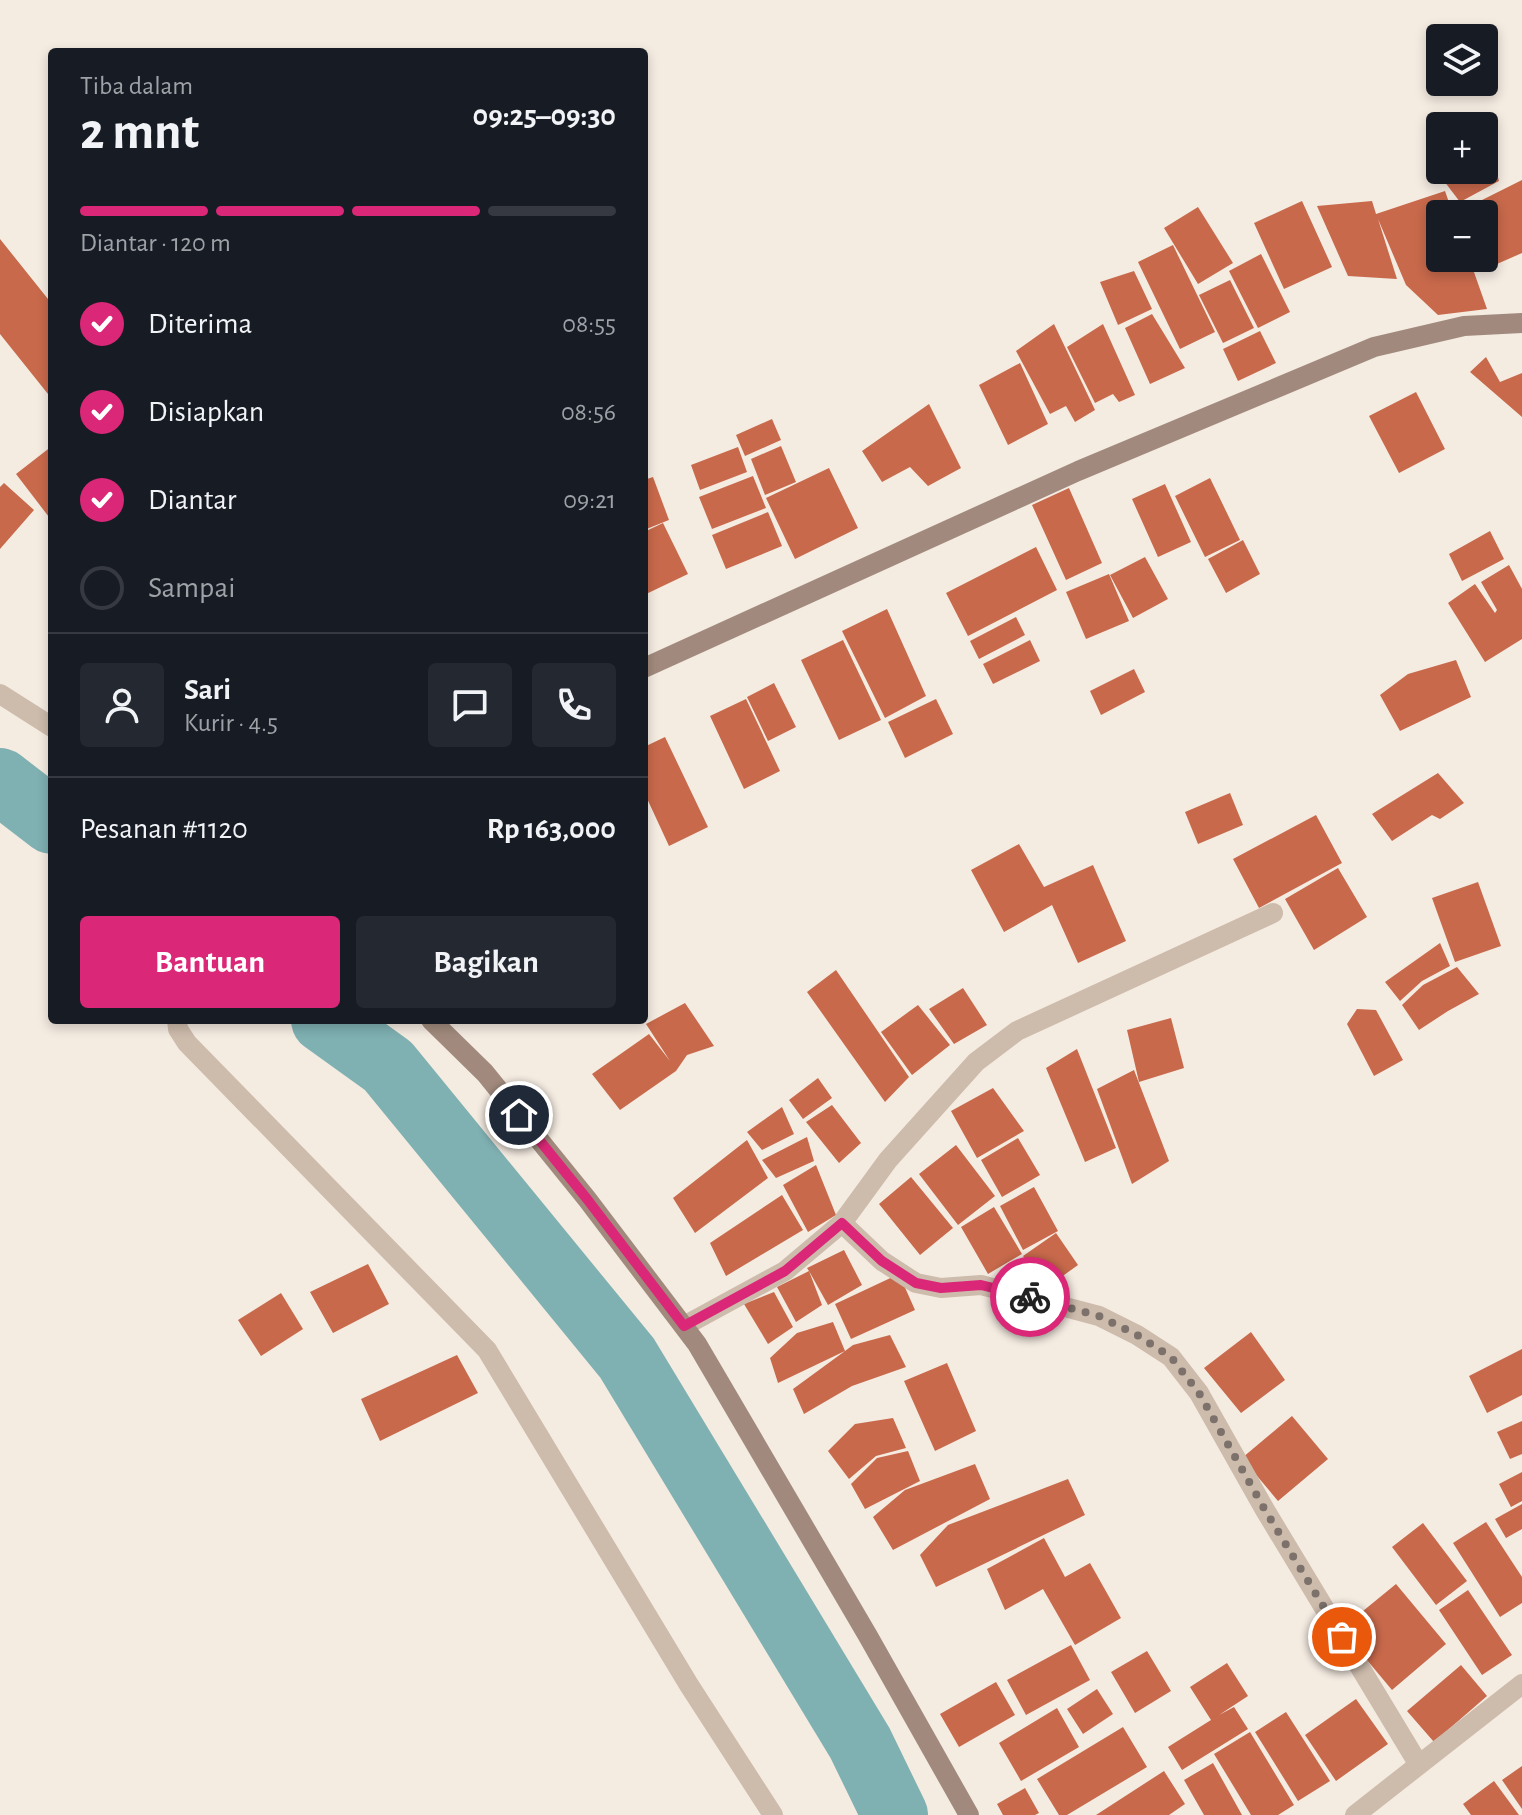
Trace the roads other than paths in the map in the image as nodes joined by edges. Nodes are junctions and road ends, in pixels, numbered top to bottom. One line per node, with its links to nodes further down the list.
1 (1522, 323): 2 (street)
2 (648, 666)
3 (0, 694): 4 (street)
4 (48, 724)
5 (1273, 913): 8 (street)
6 (177, 1024): 12 (street)
7 (435, 1024): 9 (street)
8 (842, 1223): 9 (street); 11 (street)
9 (684, 1326): 13 (street)
10 (1522, 1684): 11 (street)
11 (1419, 1765): 14 (street)
12 (773, 1815)
13 (969, 1815)
14 (1355, 1815)

